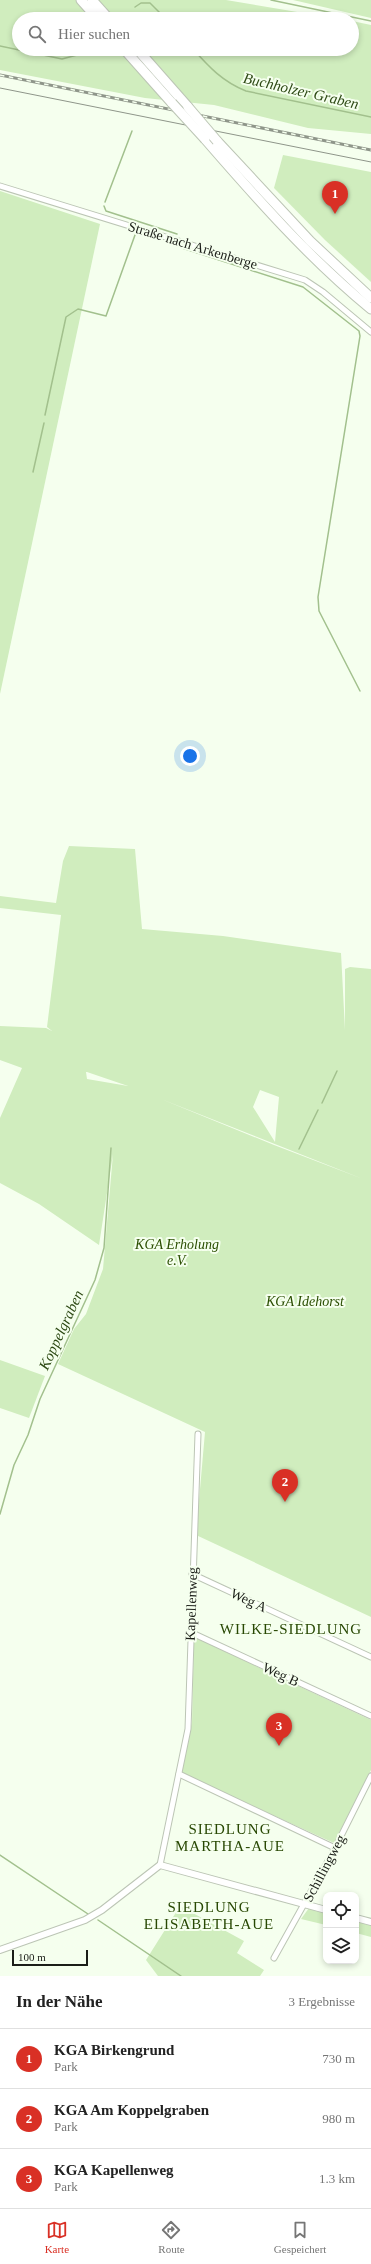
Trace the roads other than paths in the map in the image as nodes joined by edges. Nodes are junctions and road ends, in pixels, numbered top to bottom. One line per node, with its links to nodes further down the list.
1 (81, 0): 3 (highway)
2 (92, 0): 4 (highway)
3 (92, 12)
4 (103, 12)
5 (130, 56): 9 (highway, bridge)
6 (142, 56): 8 (highway, bridge)
7 (0, 186): 10 (street, Straße nach Arkenberge)
8 (371, 298)
9 (371, 310)
10 (371, 332)
11 (198, 1434): 12 (street, Kapellenweg)
12 (192, 1574): 13 (street, Kapellenweg); 14 (street, Weg A)
13 (190, 1632): 15 (street, Weg B); 16 (street, Kapellenweg)
14 (371, 1657)
15 (371, 1716)
16 (179, 1774): 18 (street); 19 (street, Kapellenweg)
17 (371, 1776): 18 (street, Schillingweg)
18 (335, 1848): 20 (street, Schillingweg)
19 (160, 1865): 20 (street); 24 (street)
20 (304, 1904): 21 (street); 25 (street, Schillingweg)
21 (323, 1909)
22 (359, 1919): 23 (street)
23 (371, 1922)
24 (0, 1950)
25 (274, 1958)

